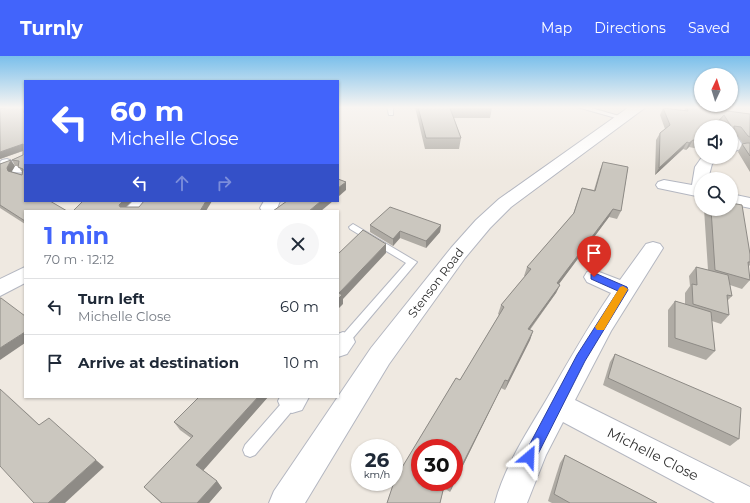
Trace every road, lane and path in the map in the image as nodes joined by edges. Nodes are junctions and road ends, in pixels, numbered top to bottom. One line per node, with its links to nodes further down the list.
1 (609, 128): 18 (street, Stenson Road)
2 (664, 185): 3 (street)
3 (694, 190)
4 (738, 200): 6 (street)
5 (142, 202): 7 (street)
6 (750, 203)
7 (133, 210)
8 (353, 227): 14 (lane)
9 (653, 248): 13 (street)
10 (24, 275): 12 (street)
11 (594, 277): 13 (street)
12 (0, 288)
13 (624, 290): 16 (street)
14 (340, 345)
15 (293, 399): 17 (lane)
16 (558, 405): 19 (street); 20 (street, Michelle Close)
17 (250, 450)
18 (286, 503)
19 (511, 503)
20 (748, 503)

